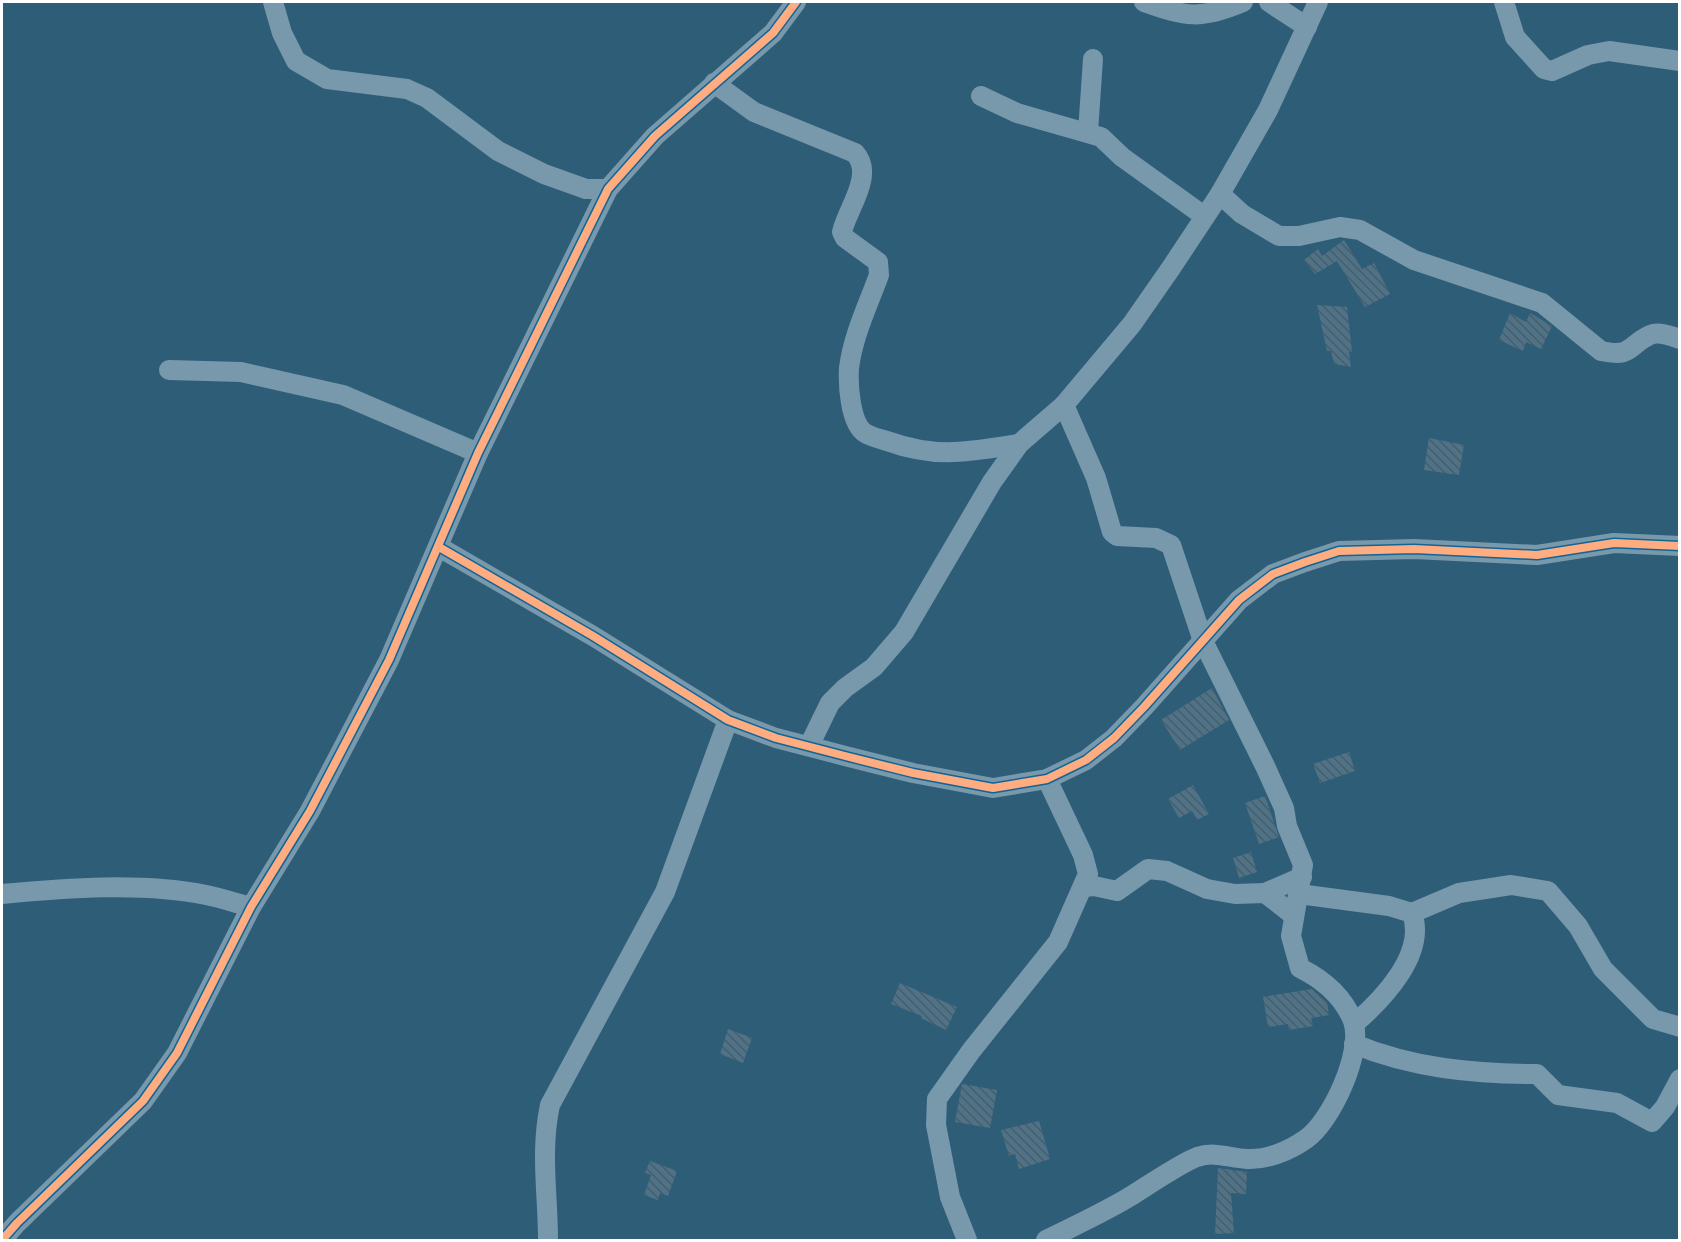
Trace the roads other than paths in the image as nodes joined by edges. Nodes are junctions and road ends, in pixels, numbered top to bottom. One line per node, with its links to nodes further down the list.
1 (273, 2): 14 (street)
2 (796, 2): 11 (street)
3 (1144, 2): 4 (street)
4 (1243, 2)
5 (1269, 2): 8 (street)
6 (1318, 2): 8 (street)
7 (1504, 2): 10 (street)
8 (1307, 27): 15 (street)
9 (1093, 59): 13 (street)
10 (1680, 61)
11 (714, 83): 14 (street); 20 (street)
12 (981, 96): 13 (street)
13 (1088, 132): 16 (street)
14 (608, 189): 21 (street)
15 (1220, 194): 16 (street); 17 (street)
16 (1204, 216): 19 (street)
17 (1680, 339)
18 (169, 370): 21 (street)
19 (1064, 405): 20 (street); 24 (street)
20 (1019, 444): 26 (street)
21 (478, 453): 23 (street)
22 (1680, 546): 24 (street)
23 (439, 547): 25 (street); 32 (street)
24 (1203, 641): 27 (street); 28 (street)
25 (728, 720): 26 (street); 40 (street)
26 (809, 746): 27 (street)
27 (1047, 779): 29 (street)
28 (1300, 886): 30 (street); 33 (street); 34 (street)
29 (1084, 887): 30 (street); 41 (street)
30 (1265, 893): 34 (street)
31 (2, 894): 32 (street)
32 (250, 907): 39 (street)
33 (1412, 913): 35 (street); 36 (street)
34 (1292, 914): 35 (street)
35 (1354, 1024): 37 (street)
36 (1680, 1026)
37 (1354, 1044): 38 (street); 42 (street)
38 (1680, 1079)
39 (2, 1240)
40 (548, 1240)
41 (967, 1240)
42 (1046, 1240)

